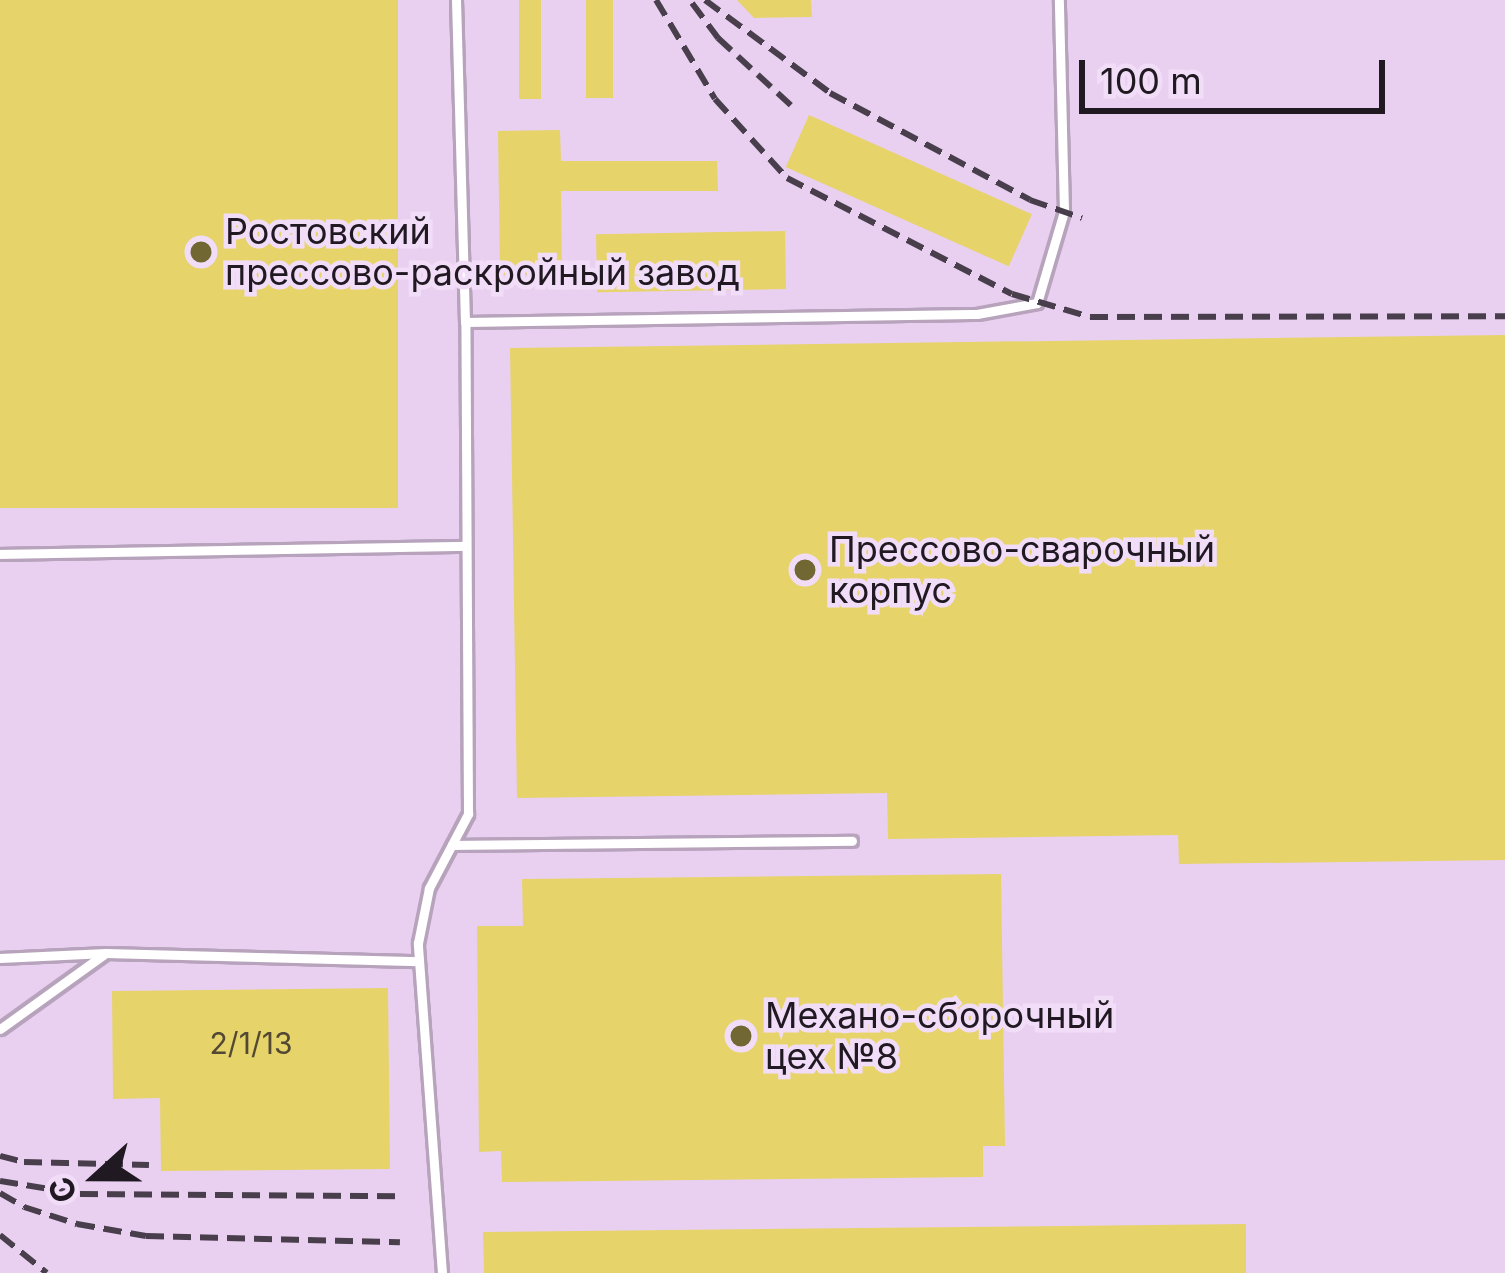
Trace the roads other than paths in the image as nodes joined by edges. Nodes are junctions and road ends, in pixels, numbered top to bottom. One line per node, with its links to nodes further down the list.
1 (456, 0): 3 (lane)
2 (1059, 0): 3 (lane)
3 (465, 322): 4 (lane)
4 (466, 546): 5 (lane); 7 (lane)
5 (0, 554)
6 (852, 841): 7 (lane)
7 (452, 844): 10 (lane)
8 (106, 953): 9 (lane); 10 (lane); 11 (lane)
9 (0, 958)
10 (419, 961): 12 (lane)
11 (0, 1029)
12 (442, 1273)

